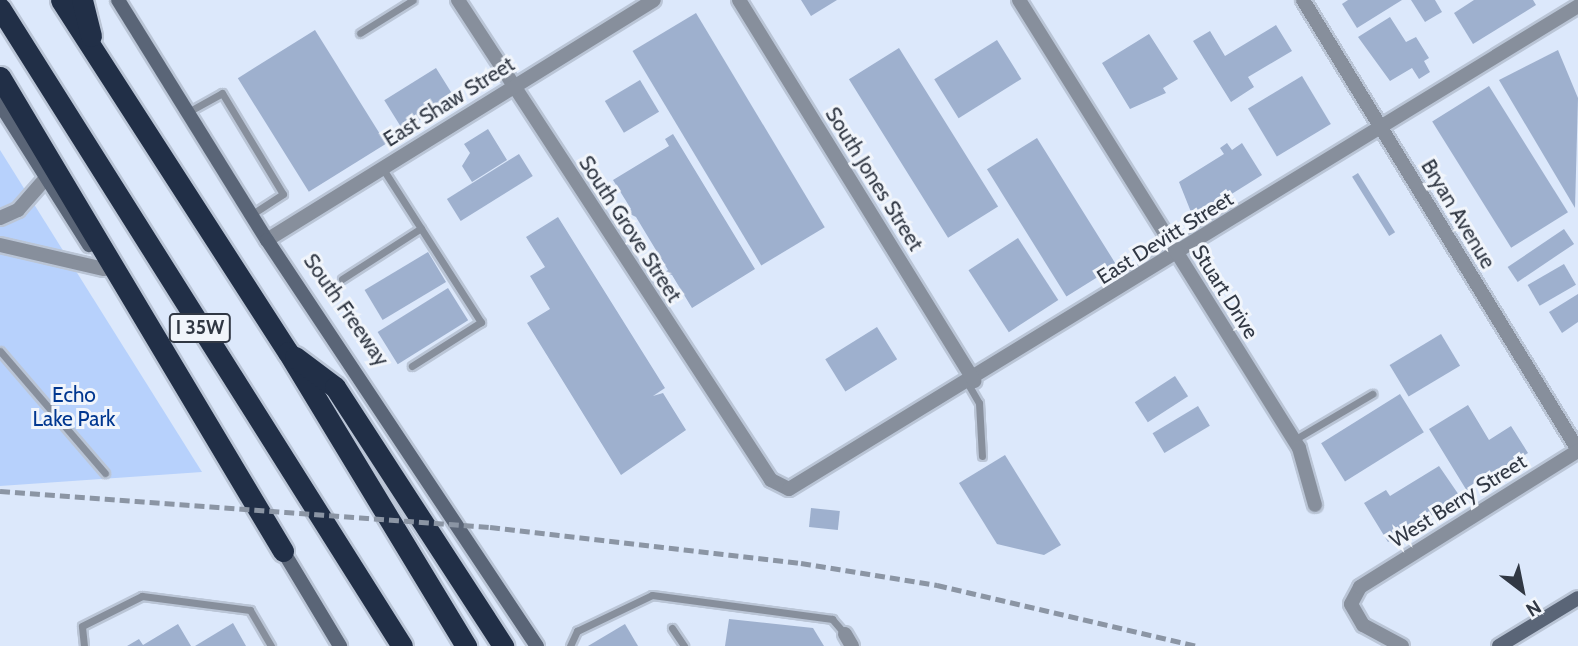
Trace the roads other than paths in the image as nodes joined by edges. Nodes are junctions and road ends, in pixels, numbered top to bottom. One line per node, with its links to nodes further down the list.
1 (61, 0): 13 (highway, I 35W)
2 (82, 0): 13 (highway)
3 (118, 0): 17 (main road, South Freeway)
4 (413, 0): 12 (lane)
5 (458, 0): 15 (street, South Grove Street)
6 (654, 0): 15 (street, East Shaw Street)
7 (739, 0): 32 (street, South Jones Street)
8 (1019, 0): 26 (street, Stuart Drive)
9 (1303, 0): 18 (street, Bryan Avenue)
10 (1578, 6): 18 (street, East Devitt Street)
11 (0, 8): 47 (highway, I 35W)
12 (360, 33)
13 (95, 55): 30 (highway, I 35W)
14 (0, 77): 40 (highway)
15 (512, 88): 19 (street, East Shaw Street); 38 (street, South Grove Street)
16 (0, 104): 20 (main road)
17 (187, 112): 21 (main road, South Freeway); 21 (lane)
18 (1381, 128): 26 (street, East Devitt Street); 35 (street, Bryan Avenue)
19 (382, 168): 23 (lane); 24 (street, East Shaw Street)
20 (47, 178): 22 (street); 27 (main road)
21 (251, 215): 24 (main road, South Freeway)
22 (0, 218)
23 (421, 228): 28 (lane); 31 (lane)
24 (267, 240): 50 (main road, South Freeway)
25 (0, 245): 27 (street)
26 (1177, 256): 32 (street, East Devitt Street); 34 (street, Stuart Drive)
27 (104, 269): 40 (main road)
28 (342, 279)
29 (0, 351): 37 (lane)
30 (288, 352): 48 (highway, I 35W); 49 (highway)
31 (412, 366)
32 (971, 382): 36 (lane); 38 (street, East Devitt Street)
33 (1372, 394): 34 (lane)
34 (1294, 440): 39 (street, Stuart Drive)
35 (1578, 450): 53 (street, West Berry Street)
36 (982, 456)
37 (105, 472)
38 (771, 481)
39 (1315, 505)
40 (283, 551): 46 (main road)
41 (1578, 598): 54 (main road)
42 (673, 628): 52 (lane)
43 (849, 640): 51 (lane)
44 (84, 646): 45 (lane)
45 (271, 646)
46 (340, 646)
47 (402, 646)
48 (466, 646)
49 (503, 646)
50 (537, 646)
51 (569, 646)
52 (684, 646)
53 (1402, 646)
54 (1499, 646)

